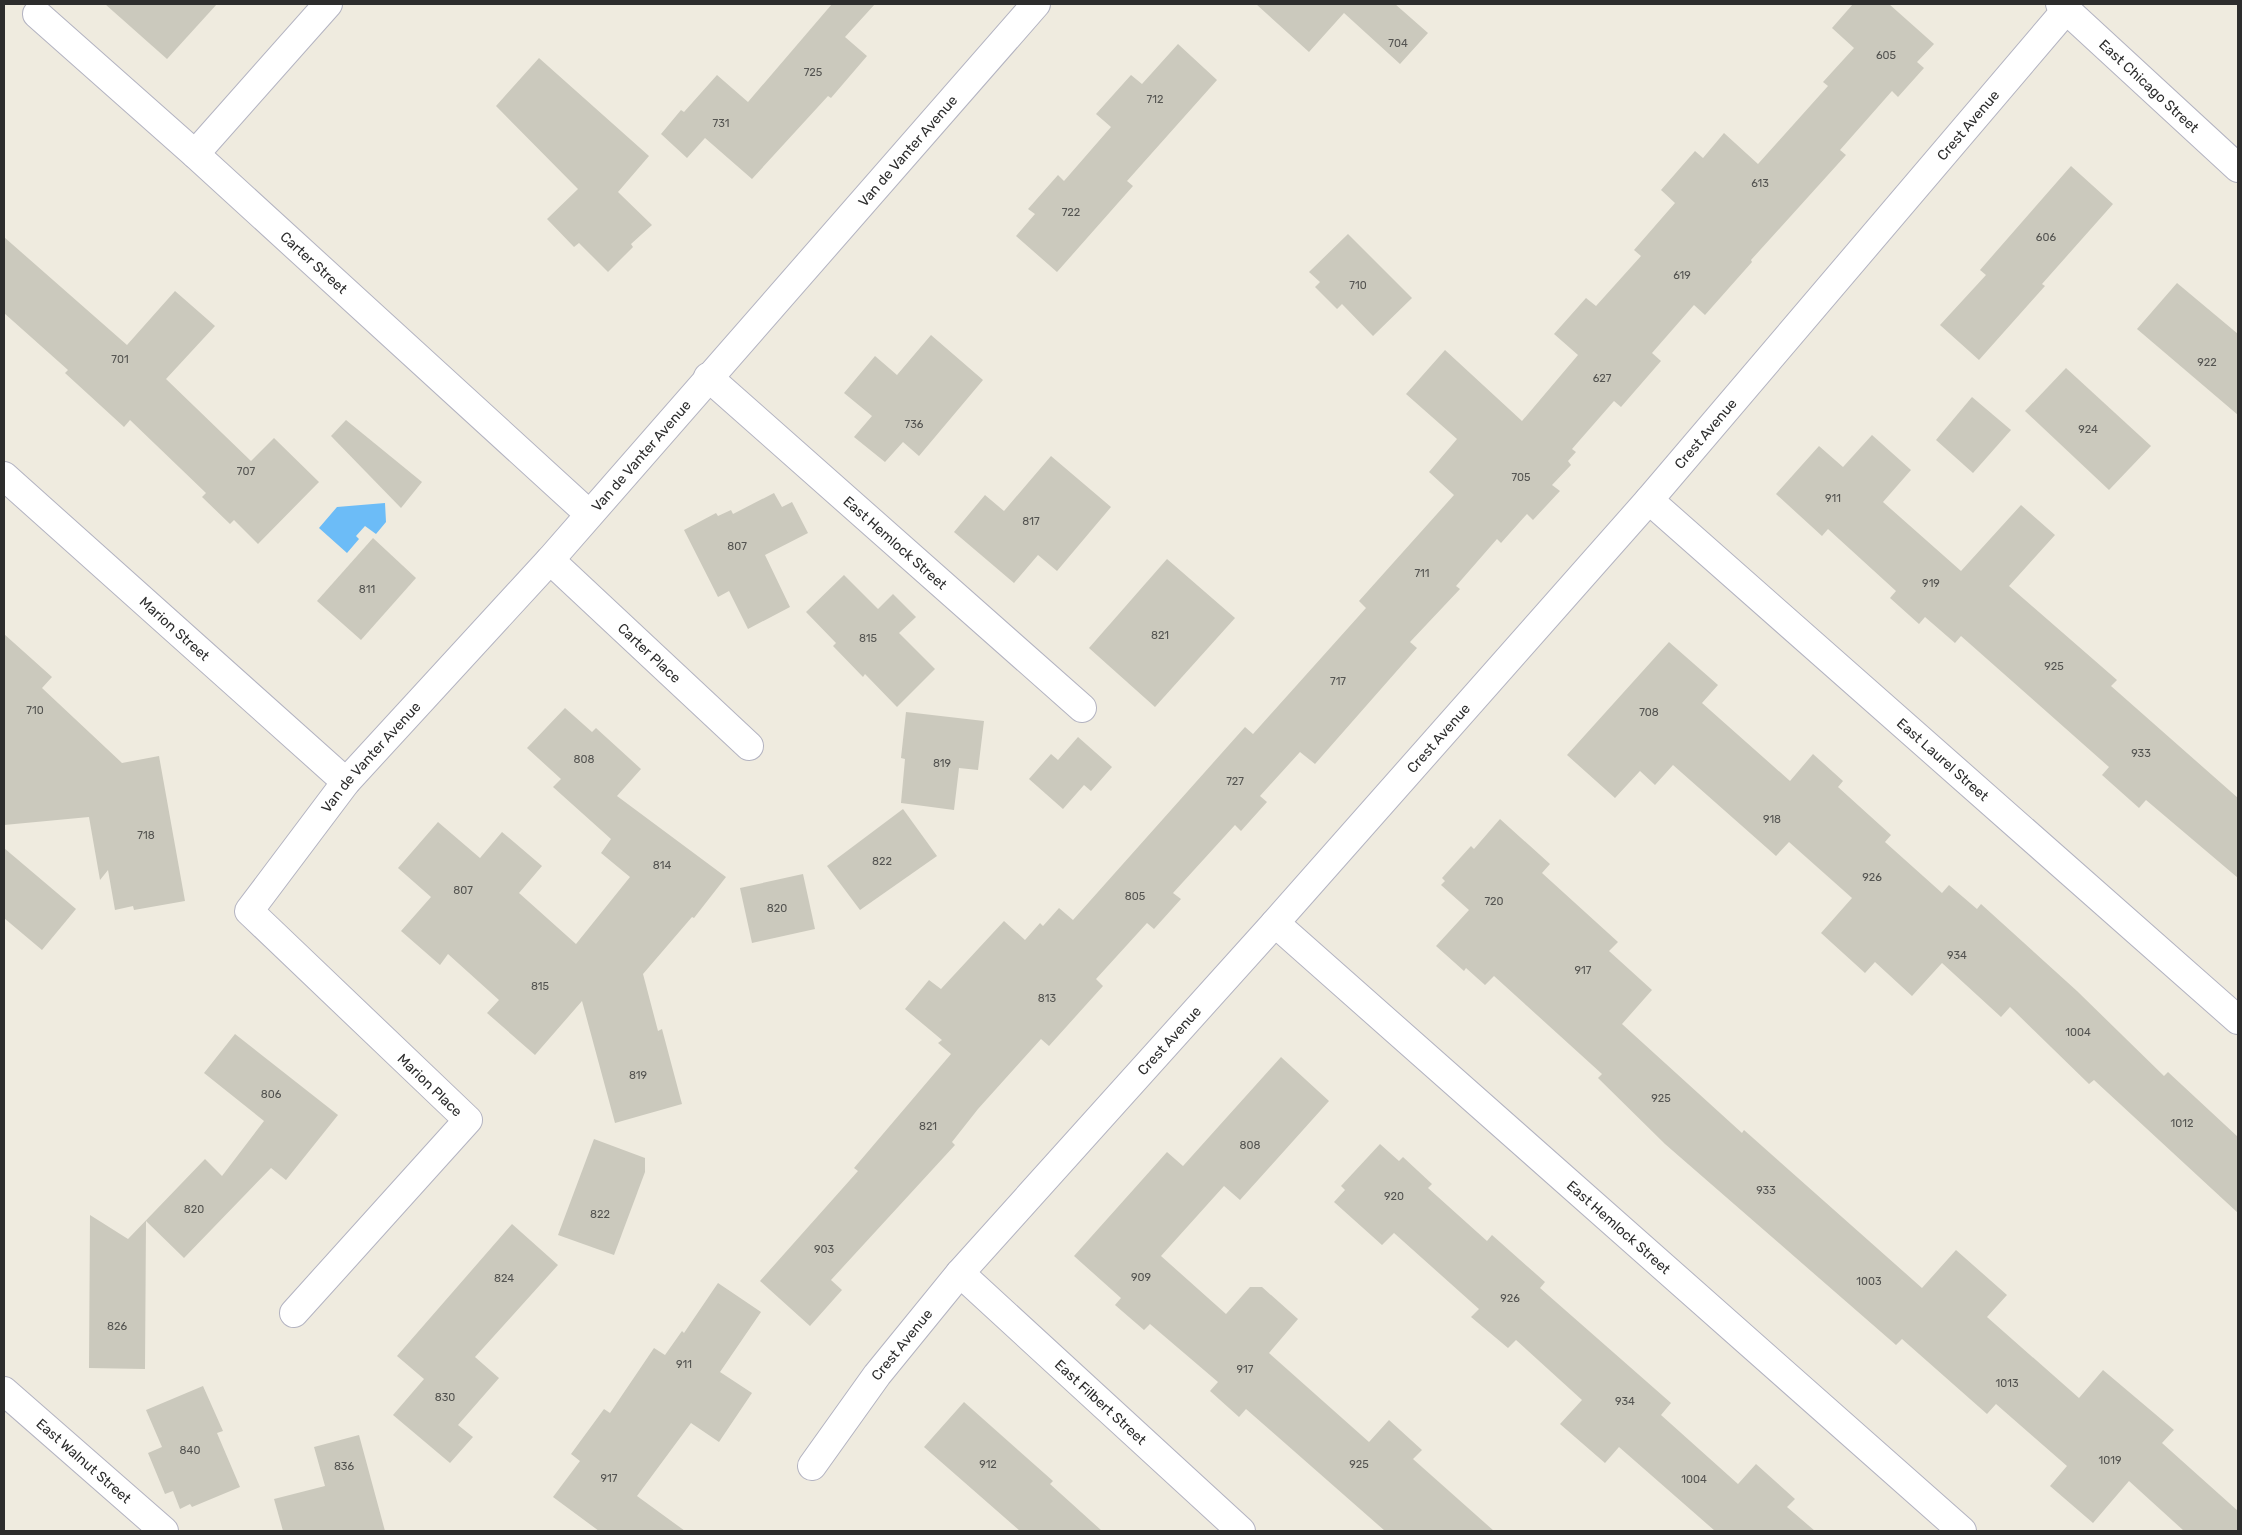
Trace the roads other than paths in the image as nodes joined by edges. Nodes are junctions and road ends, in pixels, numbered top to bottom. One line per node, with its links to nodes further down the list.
1 (328, 4): 5 (street)
2 (1036, 4): 7 (street, Van de Vanter Avenue)
3 (2064, 7): 6 (street, East Chicago Street); 9 (street, Crest Avenue)
4 (37, 14): 5 (street, Carter Street)
5 (195, 154): 10 (street, Carter Street)
6 (2238, 168)
7 (708, 377): 10 (street, Van de Vanter Avenue); 12 (street, East Hemlock Street)
8 (4, 476): 14 (street, Marion Street)
9 (1649, 500): 16 (street, Crest Avenue); 17 (street, East Laurel Street)
10 (589, 514): 11 (street, Van de Vanter Avenue)
11 (550, 560): 13 (street, Carter Place); 14 (street, Van de Vanter Avenue)
12 (1082, 708)
13 (749, 746)
14 (346, 782): 15 (street, Van de Vanter Avenue)
15 (249, 911): 19 (street, Marion Place)
16 (1275, 923): 18 (street, Crest Avenue); 24 (street, East Hemlock Street)
17 (2238, 1020)
18 (960, 1273): 21 (street, Crest Avenue); 23 (street, East Filbert Street)
19 (294, 1314)
20 (4, 1391): 22 (street, East Walnut Street)
21 (812, 1466)
22 (164, 1531)
23 (1241, 1531)
24 (1962, 1531)

